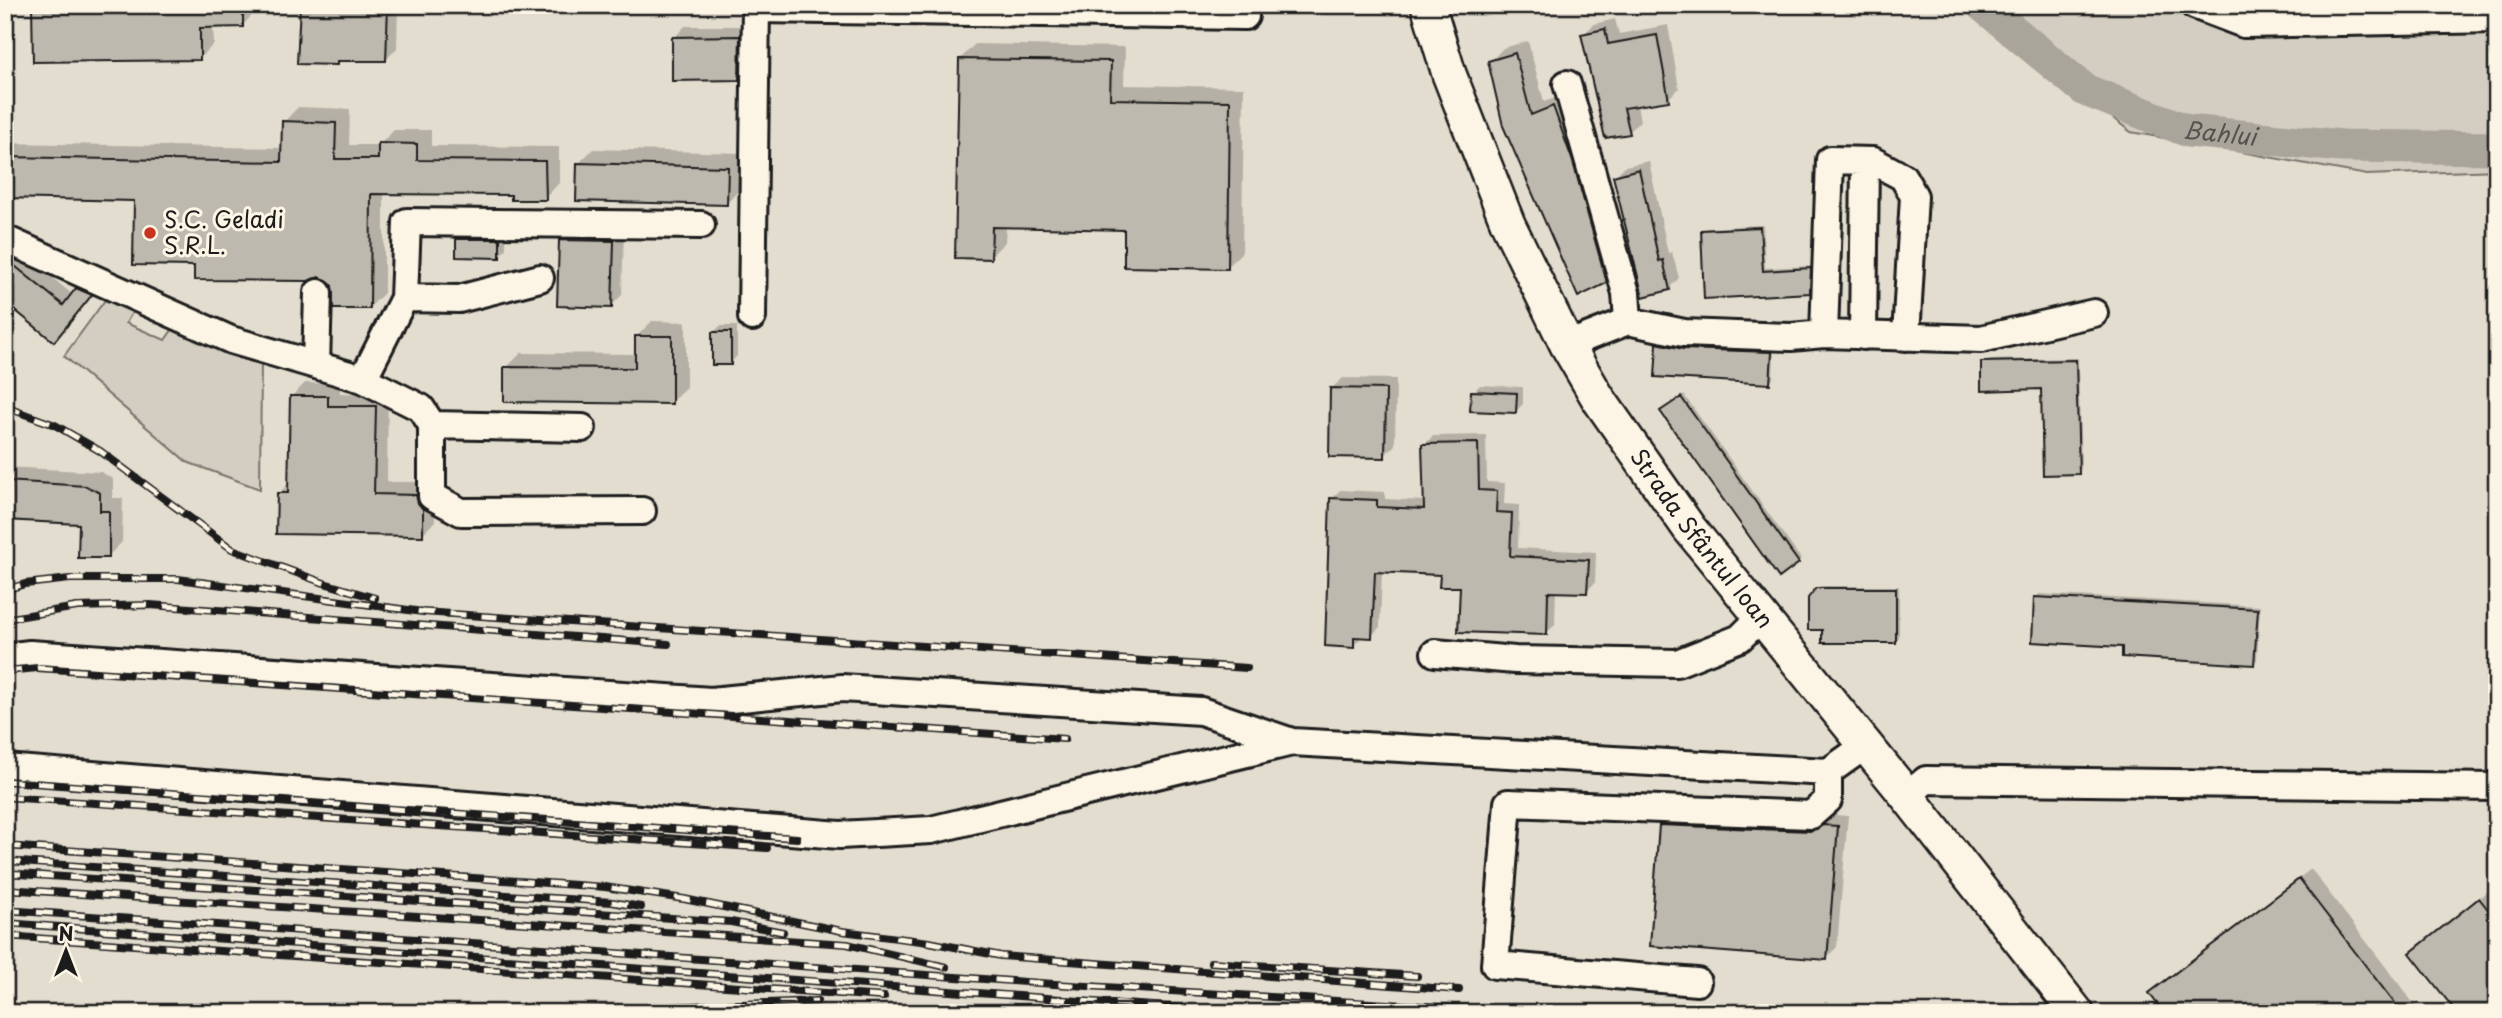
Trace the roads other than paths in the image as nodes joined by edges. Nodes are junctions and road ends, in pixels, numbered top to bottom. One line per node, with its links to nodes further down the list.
1 (1428, 5): 19 (main road, Strada Sfântul Ioan)
2 (2194, 5): 5 (lane)
3 (756, 7): 4 (lane); 14 (lane)
4 (1245, 16)
5 (2497, 19)
6 (1567, 84): 15 (lane)
7 (1864, 161): 16 (lane); 17 (lane); 18 (lane)
8 (701, 225): 12 (lane)
9 (5, 239): 20 (lane)
10 (540, 278): 12 (lane)
11 (318, 293): 20 (lane)
12 (404, 298): 21 (lane)
13 (2094, 313): 18 (lane)
14 (752, 317)
15 (1628, 321): 16 (lane); 19 (lane)
16 (1824, 334): 17 (lane)
17 (1863, 336): 18 (lane)
18 (1906, 337)
19 (1567, 345): 25 (main road, Strada Sfântul Ioan)
20 (316, 365): 21 (lane)
21 (363, 379): 22 (lane)
22 (432, 425): 23 (lane); 24 (lane)
23 (582, 428)
24 (642, 511)
25 (1761, 617): 26 (lane); 29 (main road, Strada Sfântul Ioan)
26 (1435, 653)
27 (5, 657): 28 (lane)
28 (1292, 742): 30 (lane); 31 (lane)
29 (1866, 745): 31 (lane); 33 (main road, Strada Sfântul Ioan)
30 (5, 768)
31 (1828, 772): 34 (lane)
32 (2497, 788): 33 (lane)
33 (1907, 796): 35 (main road, Strada Sfântul Ioan)
34 (1697, 982)
35 (2077, 1013)

